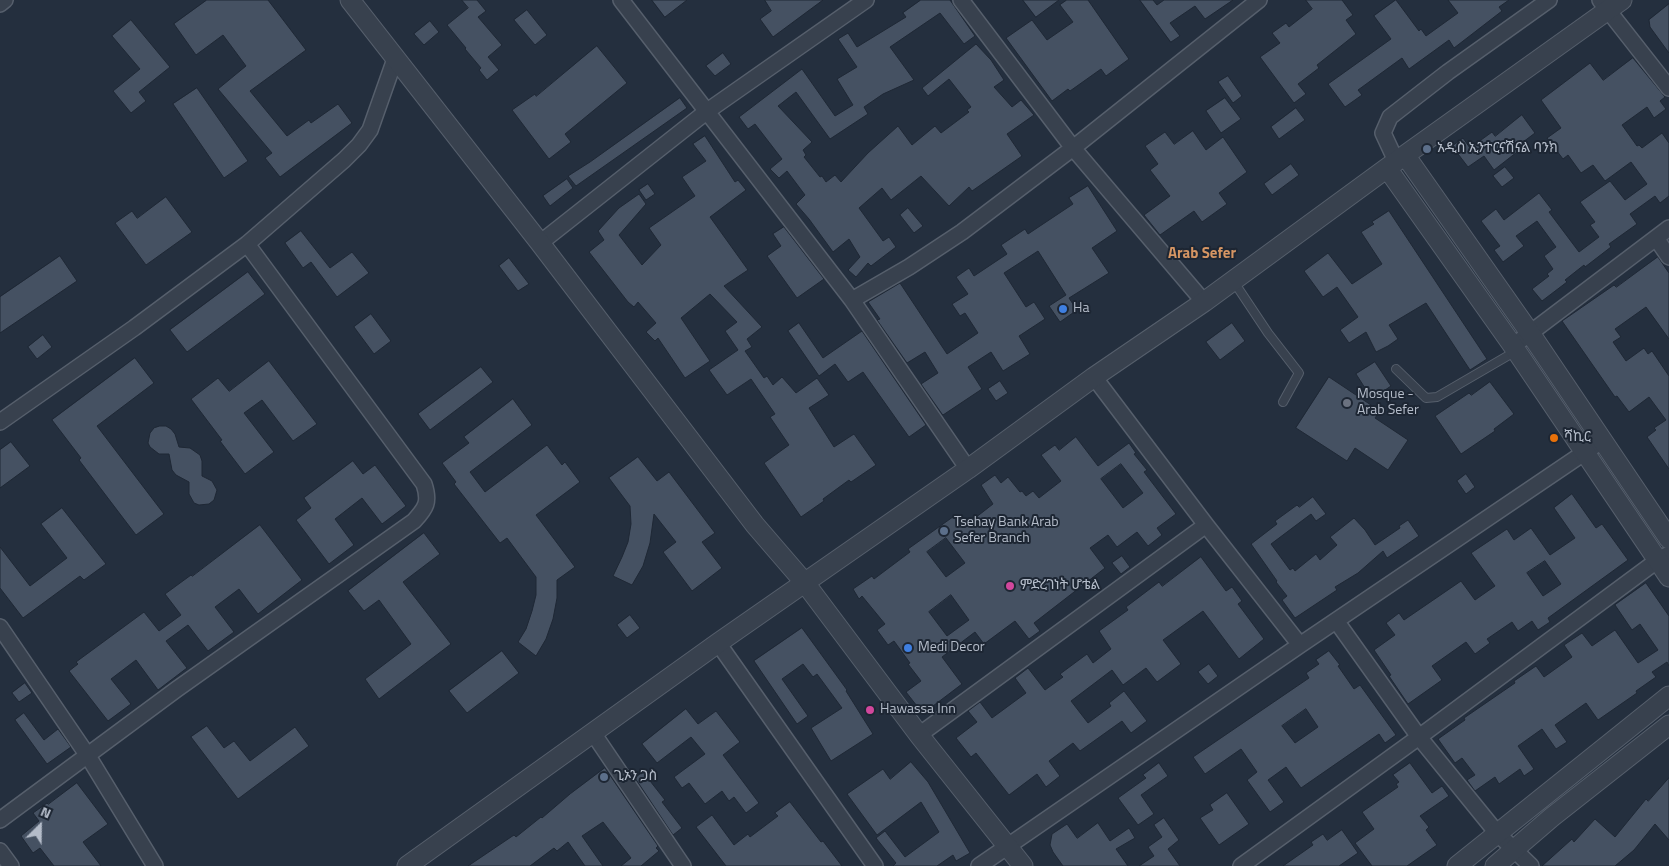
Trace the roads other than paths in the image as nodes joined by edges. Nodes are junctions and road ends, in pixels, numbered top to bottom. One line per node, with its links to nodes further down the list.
1 (5, 0): 8 (street)
2 (350, 0): 10 (street)
3 (621, 0): 12 (street)
4 (866, 0): 12 (street)
5 (961, 0): 13 (street)
6 (1259, 0): 13 (street)
7 (1549, 0): 14 (street)
8 (0, 4)
9 (1610, 4): 11 (street); 14 (street)
10 (395, 59): 17 (street); 18 (street)
11 (1669, 88)
12 (706, 112): 18 (street); 21 (street)
13 (1073, 148): 21 (street); 22 (street)
14 (1396, 162): 20 (street); 23 (street); 24 (street)
15 (1669, 228): 16 (street)
16 (1656, 238): 19 (street); 23 (street)
17 (246, 244): 28 (street); 46 (street)
18 (540, 244): 36 (street)
19 (1669, 257)
20 (1232, 280): 22 (street); 27 (lane)
21 (852, 300): 31 (street)
22 (1204, 302): 26 (street)
23 (1530, 333): 24 (street); 29 (street)
24 (1514, 349): 25 (lane); 30 (street)
25 (1396, 369)
26 (1094, 377): 31 (street); 32 (street)
27 (1282, 402)
28 (1, 420)
29 (1603, 440): 30 (street); 33 (street)
30 (1584, 452): 34 (street); 37 (street)
31 (968, 470): 36 (street)
32 (1206, 525): 40 (street); 44 (street)
33 (1669, 538)
34 (1664, 557): 35 (street); 45 (street)
35 (1669, 577)
36 (804, 583): 39 (street); 44 (street)
37 (1337, 622): 40 (street); 45 (street)
38 (0, 627): 46 (street)
39 (718, 643): 43 (street); 56 (street)
40 (1300, 645): 49 (street)
41 (1669, 696): 48 (street)
42 (1669, 725): 50 (street)
43 (593, 733): 54 (street); 55 (street)
44 (919, 735): 49 (street)
45 (1419, 737): 48 (street); 59 (street)
46 (88, 756): 47 (street); 53 (street)
47 (0, 820)
48 (1497, 833): 50 (street); 60 (street)
49 (1008, 847): 57 (street); 58 (street)
50 (1515, 850): 61 (street); 62 (street)
51 (0, 851): 52 (street)
52 (11, 866)
53 (154, 866)
54 (406, 866)
55 (683, 866)
56 (875, 866)
57 (979, 866)
58 (1023, 866)
59 (1241, 866)
60 (1457, 866)
61 (1495, 866)
62 (1531, 866)

